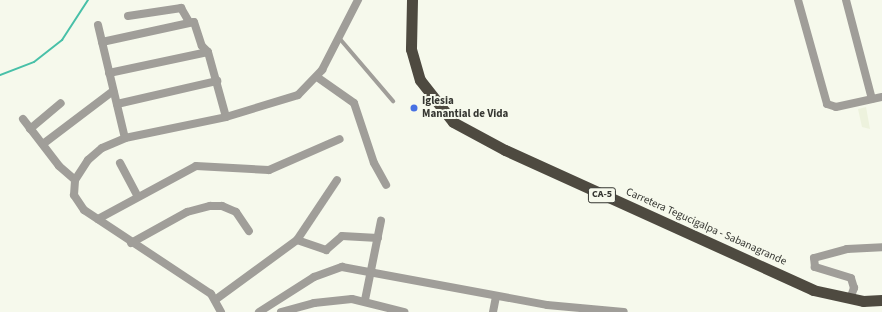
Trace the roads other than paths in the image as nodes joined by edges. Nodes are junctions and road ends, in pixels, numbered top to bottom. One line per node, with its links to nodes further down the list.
1 (358, 0): 8 (street)
2 (412, 0): 40 (highway, Carretera Tegucigalpa - Sabanagrande / CA-5)
3 (798, 0): 16 (street)
4 (846, 0): 16 (street)
5 (128, 16): 6 (street)
6 (189, 22): 9 (street); 10 (street)
7 (98, 25): 9 (street)
8 (340, 39): 12 (street); 17 (lane)
9 (102, 42): 11 (street)
10 (208, 52): 11 (street); 13 (street)
11 (109, 74): 14 (street)
12 (317, 77): 20 (street); 29 (street)
13 (217, 81): 19 (street); 20 (street)
14 (113, 91): 19 (street); 25 (street)
15 (882, 97): 16 (street)
16 (872, 100)
17 (393, 101)
18 (61, 103): 22 (street)
19 (117, 104): 23 (street)
20 (226, 118): 23 (street)
21 (23, 119): 22 (street)
22 (30, 129): 25 (street)
23 (125, 138): 27 (street)
24 (340, 139): 30 (street)
25 (43, 144): 27 (street)
26 (120, 163): 30 (street)
27 (75, 180): 31 (street)
28 (337, 180): 35 (street)
29 (386, 184)
30 (138, 197): 31 (street)
31 (98, 219): 36 (street)
32 (381, 221): 34 (street)
33 (249, 231): 36 (street)
34 (378, 238): 35 (street); 38 (street)
35 (297, 240): 41 (street)
36 (131, 243): 41 (street)
37 (882, 248): 40 (street)
38 (372, 272): 39 (street); 42 (street); 45 (street)
39 (496, 296): 48 (street); 49 (street)
40 (850, 299): 43 (highway, Carretera Tegucigalpa - Sabanagrande / CA-5)
41 (215, 300): 44 (street)
42 (365, 300): 46 (street); 47 (street)
43 (882, 300)
44 (221, 312)
45 (260, 312)
46 (281, 312)
47 (404, 312)
48 (493, 312)
49 (624, 312)

